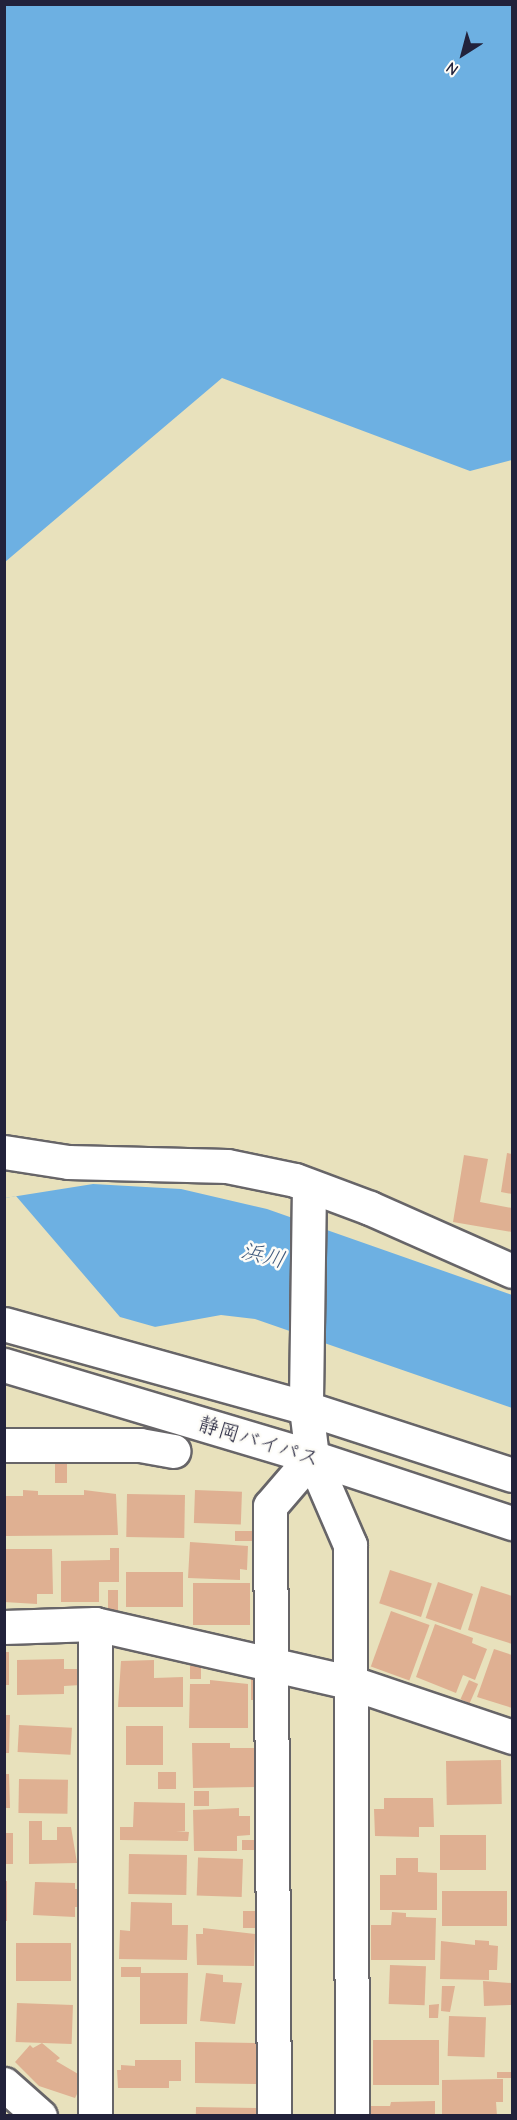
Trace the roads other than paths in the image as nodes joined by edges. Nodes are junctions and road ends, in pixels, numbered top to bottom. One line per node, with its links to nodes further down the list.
1 (4, 1152): 2 (main road)
2 (309, 1196): 3 (main road); 6 (main road)
3 (513, 1271)
4 (4, 1324): 6 (main road, 静岡バイパス)
5 (4, 1365): 9 (main road, 静岡バイパス)
6 (306, 1408): 9 (main road); 10 (main road, 静岡バイパス)
7 (4, 1445): 8 (main road)
8 (173, 1451)
9 (312, 1457): 11 (main road, 静岡バイパス); 14 (main road); 15 (main road)
10 (513, 1475)
11 (513, 1523)
12 (95, 1624): 13 (main road); 14 (main road); 19 (main road)
13 (4, 1627)
14 (270, 1666): 15 (main road); 20 (main road)
15 (352, 1683): 16 (main road); 21 (main road)
16 (513, 1737)
17 (4, 2084): 18 (main road)
18 (40, 2115)
19 (95, 2115)
20 (274, 2115)
21 (352, 2115)

